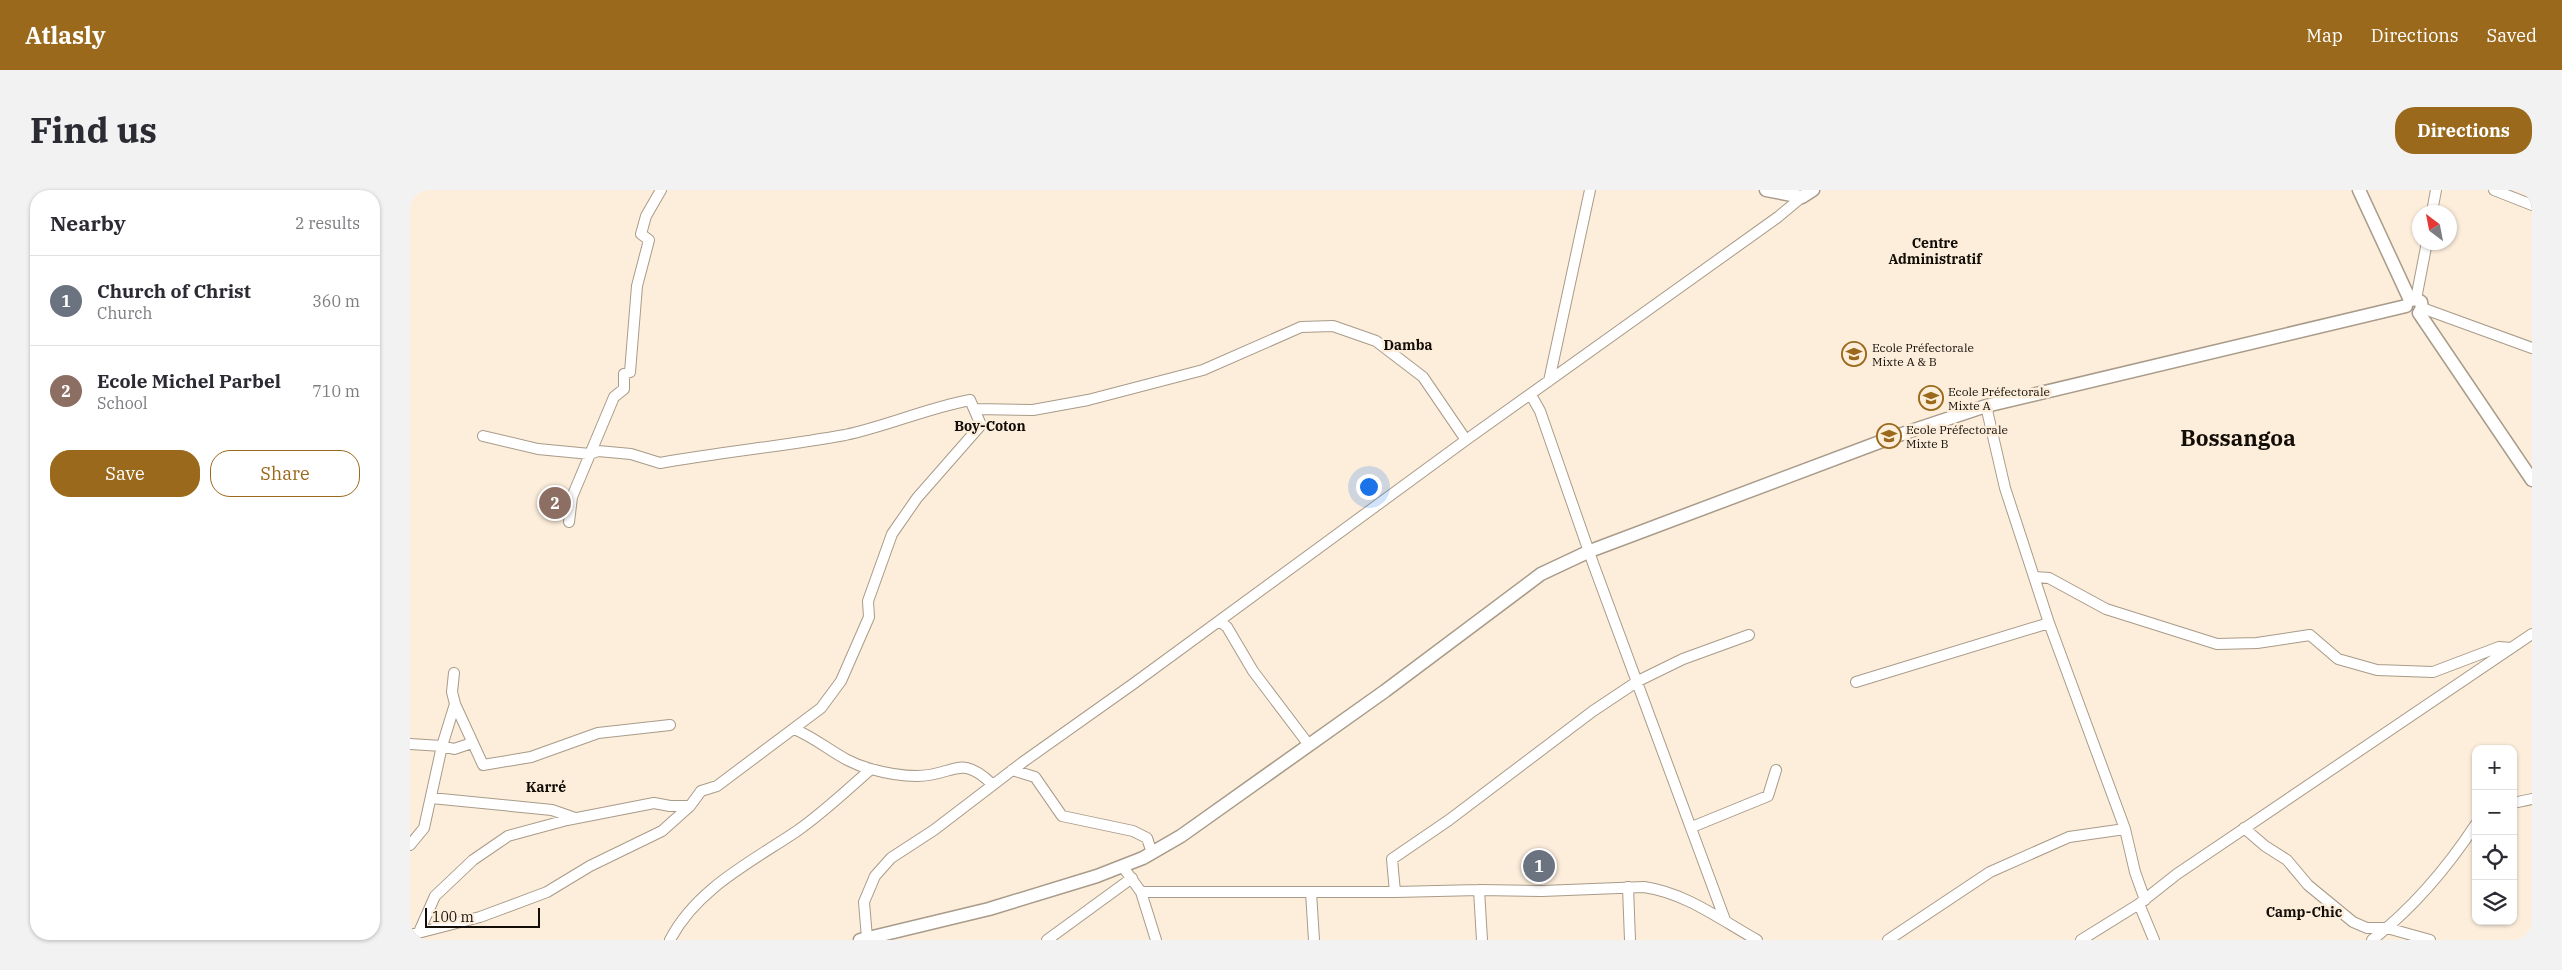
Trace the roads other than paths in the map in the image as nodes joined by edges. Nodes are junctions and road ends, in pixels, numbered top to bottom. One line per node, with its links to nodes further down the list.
1 (661, 190): 19 (street)
2 (1590, 190): 13 (street)
3 (1766, 190): 7 (main road)
4 (2359, 190): 11 (main road)
5 (2436, 190): 8 (street)
6 (2494, 190): 9 (street)
7 (1808, 193): 13 (street)
8 (2433, 205)
9 (2532, 205)
10 (2425, 250): 11 (street)
11 (2415, 305): 12 (street); 15 (main road); 20 (main road)
12 (2532, 348)
13 (1549, 381): 14 (street)
14 (1531, 395): 18 (street); 22 (street)
15 (1986, 406): 22 (main road); 23 (street)
16 (975, 409): 18 (street); 19 (street); 34 (street)
17 (483, 436): 19 (street)
18 (1466, 440): 24 (street)
19 (590, 454): 21 (street)
20 (2532, 480)
21 (570, 522)
22 (1590, 550): 30 (street); 37 (main road)
23 (2035, 577): 25 (street); 28 (street)
24 (1219, 621): 37 (street); 40 (street)
25 (2049, 623): 31 (street); 50 (street)
26 (2532, 634): 28 (street)
27 (1749, 635): 30 (street)
28 (2511, 648): 49 (street)
29 (454, 673): 32 (street)
30 (1638, 681): 48 (street); 60 (street)
31 (1856, 682)
32 (455, 704): 35 (street); 38 (street)
33 (670, 725): 35 (street)
34 (794, 729): 39 (street); 46 (street)
35 (472, 743): 38 (street)
36 (410, 744): 38 (street)
37 (1309, 745): 53 (main road)
38 (442, 746): 43 (street)
39 (871, 769): 42 (street); 66 (street)
40 (1012, 770): 42 (street); 53 (street)
41 (1776, 770): 48 (street)
42 (994, 785): 65 (street)
43 (431, 798): 47 (street); 52 (street)
44 (2532, 799): 45 (street)
45 (2517, 802)
46 (690, 806): 47 (street); 64 (street)
47 (577, 818): 64 (street)
48 (1692, 827): 62 (street)
49 (2244, 828): 61 (street); 63 (street)
50 (2124, 829): 61 (street); 73 (street)
51 (2472, 830): 63 (street)
52 (410, 845)
53 (1152, 853): 54 (main road)
54 (1123, 867): 55 (street); 65 (main road)
55 (1132, 878): 58 (street); 67 (street)
56 (1628, 887): 57 (street); 62 (street); 71 (street)
57 (1480, 890): 60 (street); 70 (street)
58 (1141, 892): 59 (street); 68 (street)
59 (1311, 892): 60 (street); 69 (street)
60 (1395, 892)
61 (2142, 902): 74 (street); 75 (street)
62 (1725, 920): 72 (street)
63 (2387, 928): 76 (street); 77 (street)
64 (414, 933)
65 (864, 939)
66 (670, 940)
67 (1047, 940)
68 (1156, 940)
69 (1314, 940)
70 (1482, 940)
71 (1630, 940)
72 (1757, 940)
73 (1888, 940)
74 (2081, 940)
75 (2154, 940)
76 (2372, 940)
77 (2430, 940)

